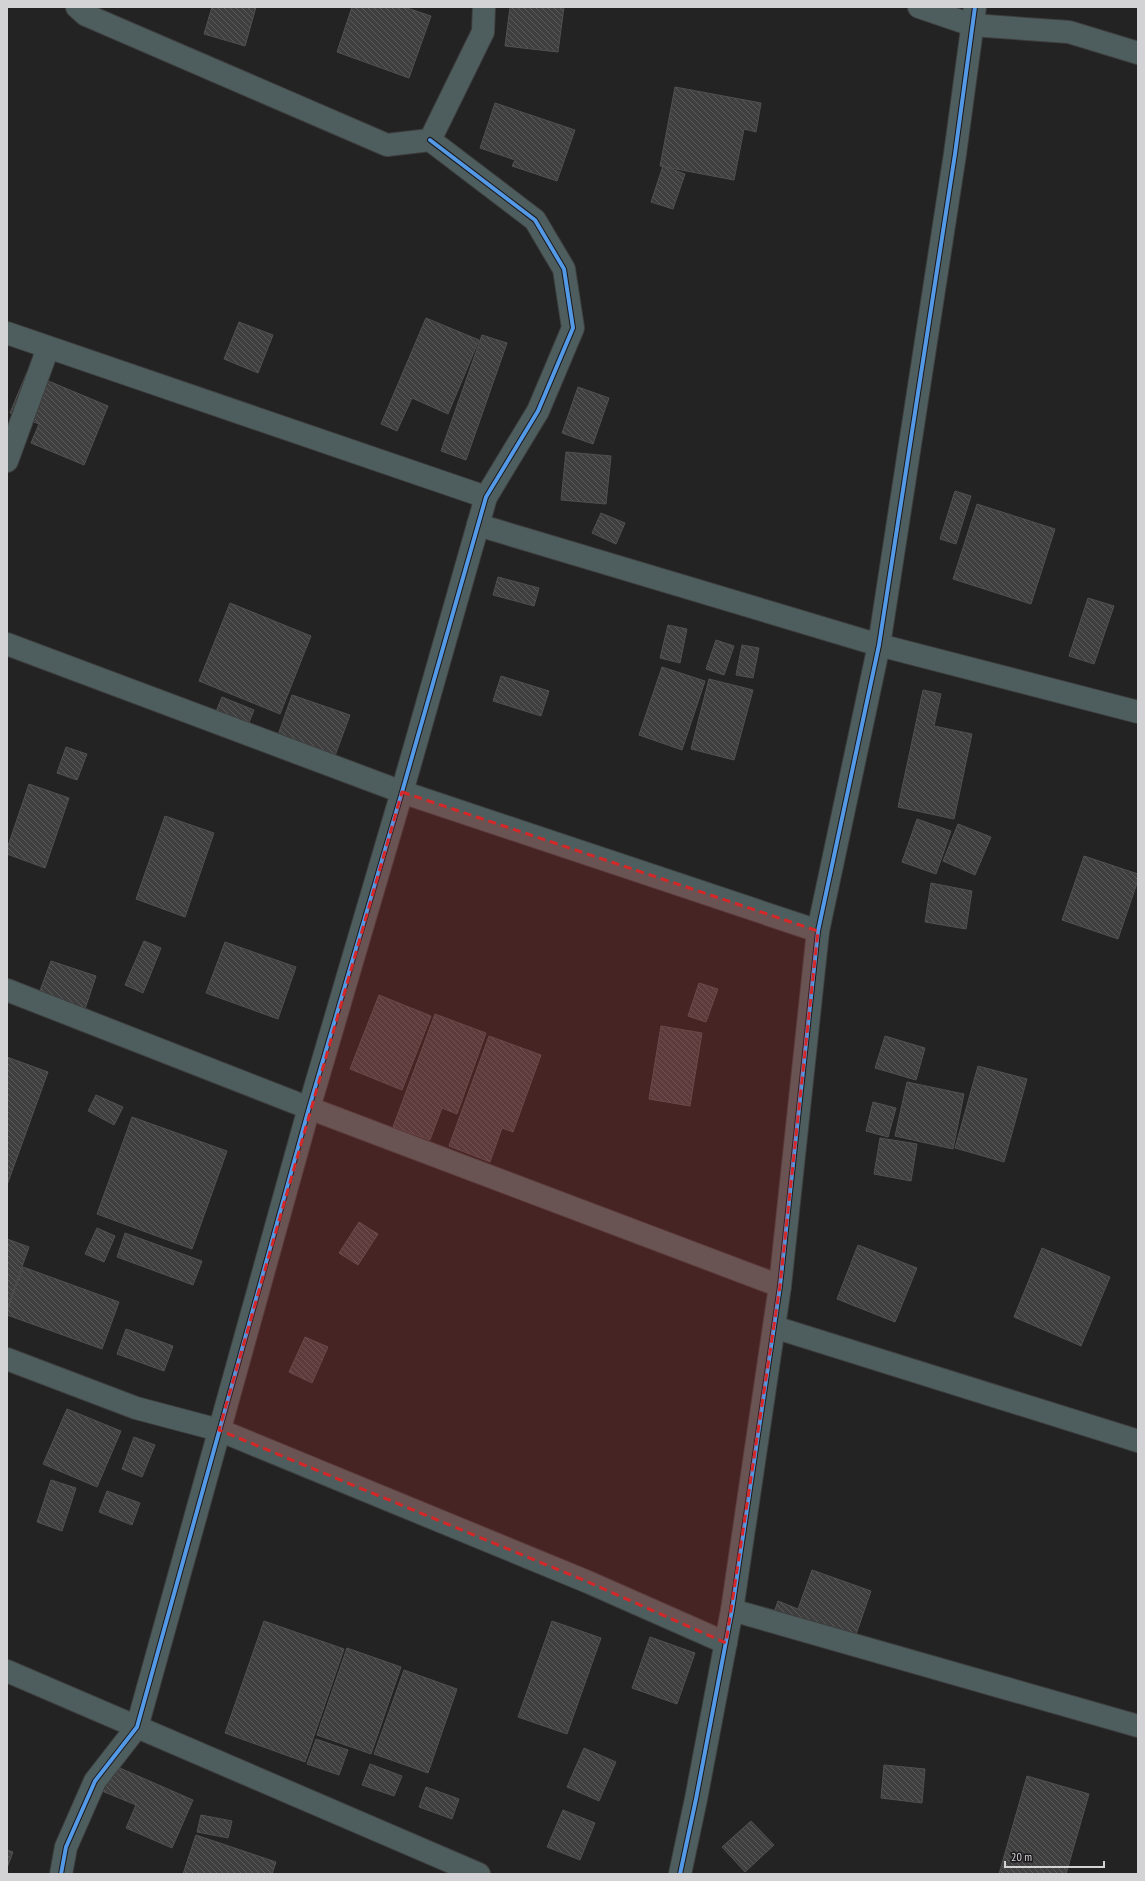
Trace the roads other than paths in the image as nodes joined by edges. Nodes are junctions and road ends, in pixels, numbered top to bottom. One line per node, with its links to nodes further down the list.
1 (77, 7): 6 (street)
2 (484, 7): 6 (street)
3 (919, 7): 4 (street)
4 (973, 16): 5 (street); 13 (street)
5 (1138, 53)
6 (430, 140): 10 (street)
7 (7, 333): 8 (street)
8 (48, 348): 9 (street); 10 (street)
9 (7, 461)
10 (486, 497): 11 (street)
11 (478, 525): 13 (street); 15 (street)
12 (7, 644): 15 (street)
13 (879, 645): 14 (street); 16 (street)
14 (1138, 712)
15 (402, 792): 16 (street); 18 (street)
16 (818, 931): 19 (street)
17 (7, 990): 18 (street)
18 (309, 1108): 19 (street); 22 (street)
19 (780, 1286): 20 (street)
20 (774, 1327): 23 (street); 24 (street)
21 (7, 1359): 22 (street)
22 (219, 1430): 25 (street); 28 (street)
23 (1138, 1441)
24 (732, 1610): 25 (street); 27 (street)
25 (726, 1643): 31 (street)
26 (7, 1671): 28 (street)
27 (1138, 1726)
28 (137, 1727): 29 (street); 30 (street)
29 (61, 1874)
30 (479, 1874)
31 (680, 1874)

